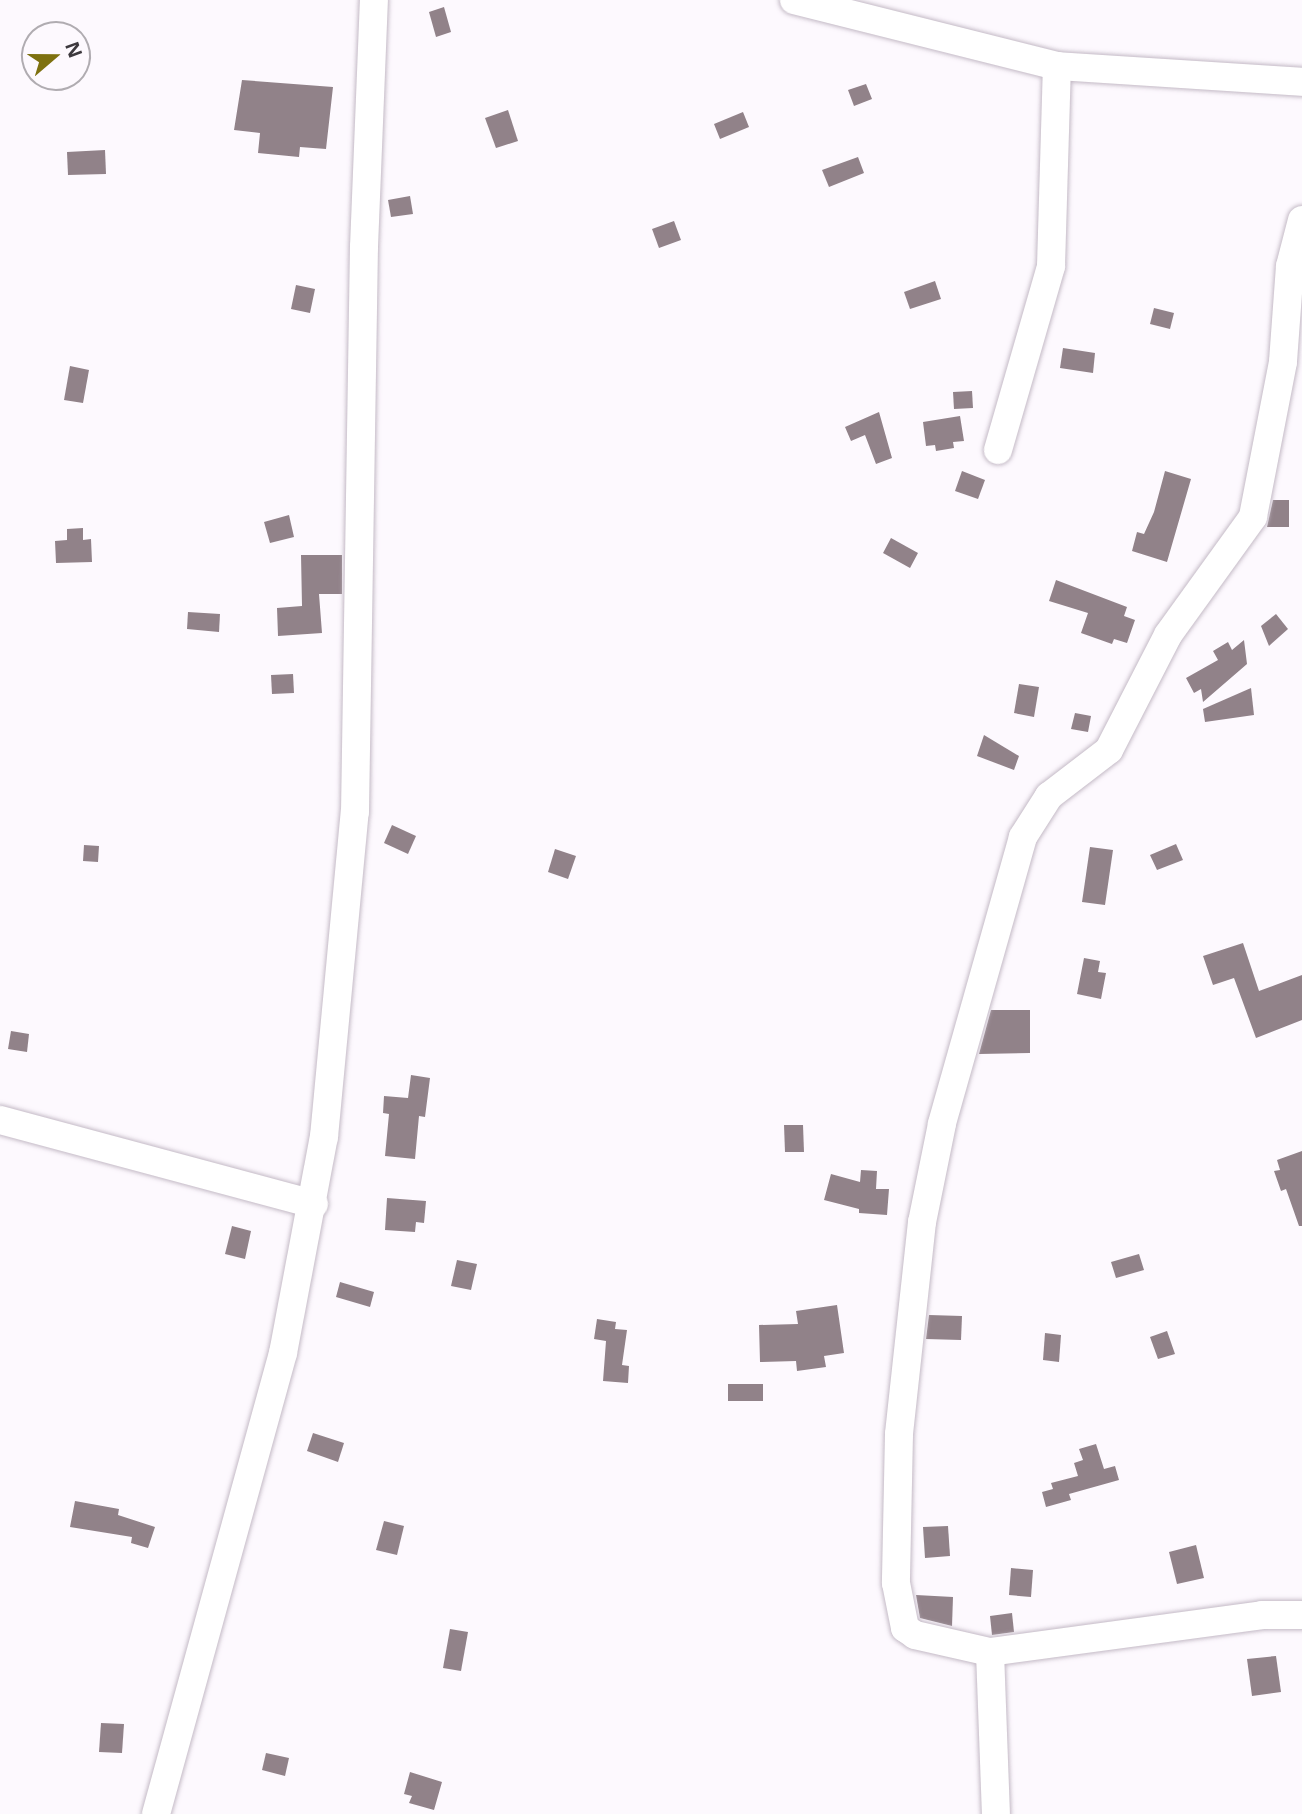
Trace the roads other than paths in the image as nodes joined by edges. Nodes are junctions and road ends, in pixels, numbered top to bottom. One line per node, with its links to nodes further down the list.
1 (374, 0): 8 (street)
2 (794, 0): 3 (street)
3 (1057, 66): 4 (street); 6 (street)
4 (1302, 82)
5 (1302, 220): 10 (street)
6 (998, 450)
7 (0, 1120): 8 (street)
8 (314, 1204): 11 (street)
9 (1302, 1615): 10 (street)
10 (990, 1652): 12 (street)
11 (156, 1814)
12 (996, 1814)

